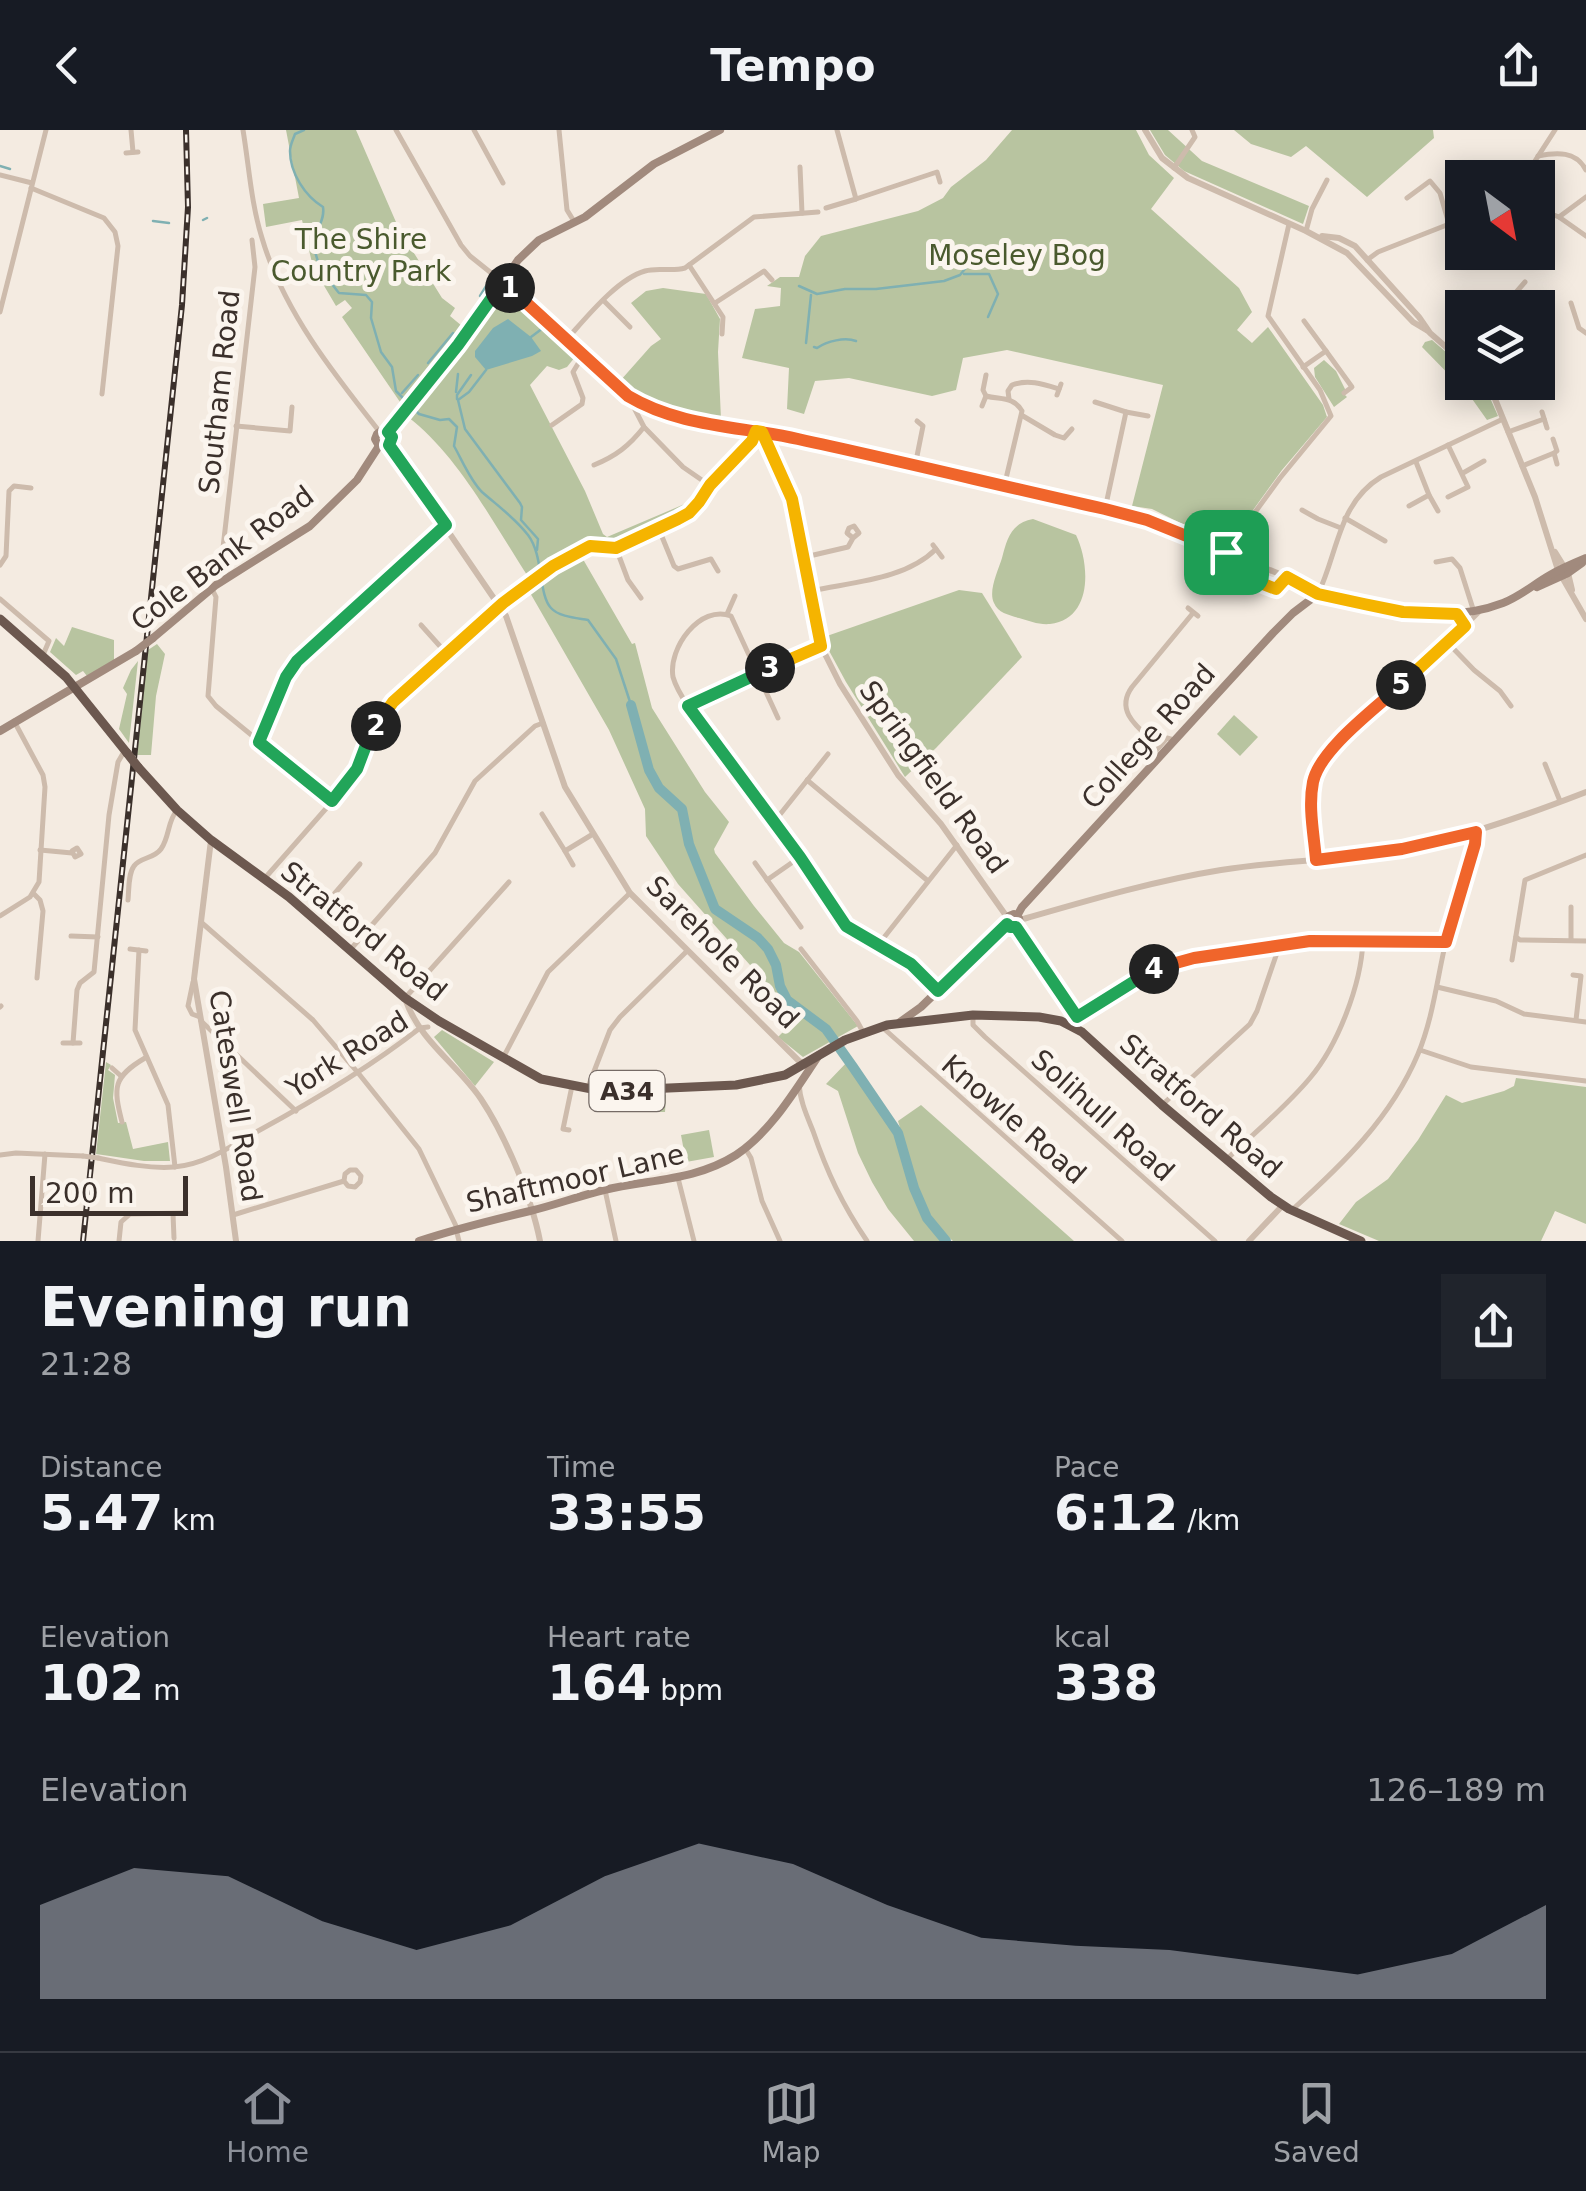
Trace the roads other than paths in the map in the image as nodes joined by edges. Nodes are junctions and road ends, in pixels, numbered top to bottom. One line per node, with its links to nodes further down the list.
1 (46, 130): 22 (street)
2 (131, 130): 12 (street)
3 (243, 130): 40 (street)
4 (397, 130): 45 (street)
5 (474, 130): 21 (street)
6 (558, 130): 32 (street)
7 (720, 130): 32 (main road)
8 (837, 130): 25 (street)
9 (1145, 130): 16 (street)
10 (1192, 130): 16 (street)
11 (1555, 130): 13 (street)
12 (132, 153)
13 (1538, 156): 14 (street); 17 (street)
14 (1535, 160)
15 (800, 167): 29 (street)
16 (1174, 168): 33 (street)
17 (1586, 170)
18 (0, 175): 22 (street)
19 (1327, 180): 35 (street)
20 (940, 182): 25 (street)
21 (503, 183)
22 (32, 186): 54 (street); 69 (street)
23 (1586, 196): 31 (street)
24 (1406, 198): 27 (street)
25 (856, 199): 26 (street)
26 (826, 208)
27 (1445, 210)
28 (818, 212): 29 (street)
29 (802, 213): 41 (street)
30 (1555, 216): 31 (street)
31 (1559, 217): 37 (street)
32 (575, 223): 43 (main road)
33 (1289, 224): 35 (street); 65 (street)
34 (1445, 226): 39 (street)
35 (1306, 231): 36 (street)
36 (1316, 236): 39 (street); 44 (street)
37 (1586, 236)
38 (252, 240): 42 (street, Southam Road)
39 (1367, 260): 44 (street)
40 (270, 262): 42 (street, Southam Road); 89 (street)
41 (689, 265): 51 (street); 52 (street)
42 (254, 267): 83 (street, Southam Road)
43 (509, 273): 45 (main road); 48 (main road)
44 (1373, 274): 62 (street)
45 (495, 276): 49 (main road)
46 (772, 280): 52 (street)
47 (1524, 282): 50 (street)
48 (510, 288): 49 (main road); 61 (street)
49 (498, 289): 89 (main road)
50 (1517, 290)
51 (604, 301): 56 (street); 61 (street)
52 (716, 303): 60 (street)
53 (1570, 303): 57 (street)
54 (0, 312)
55 (1304, 321): 63 (street)
56 (630, 327)
57 (1579, 328): 58 (street); 59 (street)
58 (1567, 333)
59 (1586, 333)
60 (722, 334)
61 (567, 340): 64 (street)
62 (1445, 346)
63 (1326, 351): 65 (street); 68 (street)
64 (584, 354): 70 (street); 82 (street)
65 (1303, 367): 121 (street)
66 (986, 374): 71 (street)
67 (1059, 389): 72 (street)
68 (1344, 393)
69 (102, 394)
70 (628, 396): 84 (street); 90 (street)
71 (986, 396): 72 (street); 75 (street)
72 (1009, 398): 78 (street)
73 (1494, 400): 80 (street)
74 (1095, 402): 77 (street)
75 (982, 406)
76 (292, 407): 87 (street)
77 (1126, 412): 79 (street); 109 (street)
78 (1023, 416): 86 (street); 104 (street)
79 (1148, 416)
80 (1503, 419): 91 (street); 93 (street)
81 (932, 423): 100 (street)
82 (552, 425)
83 (236, 426): 87 (street); 130 (street, Southam Road)
84 (644, 427): 99 (street); 103 (street)
85 (1547, 428): 91 (street)
86 (1072, 429)
87 (290, 431): 88 (street)
88 (299, 432)
89 (383, 432): 94 (main road); 94 (main road)
90 (759, 432): 100 (street); 103 (street); 122 (street, Springfield Road)
91 (1508, 432): 101 (street)
92 (1553, 439): 95 (street)
93 (1448, 445): 96 (street); 102 (street)
94 (384, 446): 113 (street, Sarehole Road); 130 (main road, Cole Bank Road)
95 (1554, 453): 98 (street); 101 (street)
96 (1416, 462): 106 (street); 112 (street)
97 (1484, 462): 102 (street)
98 (1557, 464)
99 (594, 465)
100 (915, 466): 104 (street)
101 (1522, 466): 128 (street)
102 (1462, 474): 107 (street)
103 (710, 485): 114 (street)
104 (1004, 487): 109 (street)
105 (31, 488): 126 (street)
106 (1429, 494): 108 (street); 111 (street)
107 (1448, 498)
108 (1409, 506)
109 (1105, 509): 121 (street)
110 (1302, 510): 115 (street)
111 (1438, 511)
112 (1344, 518): 115 (street); 117 (street)
113 (446, 525): 137 (street, Sarehole Road); 159 (street)
114 (658, 527): 120 (street); 127 (street)
115 (1341, 528): 133 (street)
116 (1380, 528): 117 (street)
117 (1378, 536): 119 (street)
118 (853, 538): 122 (street)
119 (1385, 541)
120 (616, 548): 135 (street); 137 (street)
121 (1226, 552): 129 (street); 129 (street)
122 (805, 557): 132 (street, Springfield Road)
123 (942, 557): 132 (street)
124 (1586, 559): 128 (main road)
125 (1436, 562): 138 (street)
126 (0, 565)
127 (718, 571)
128 (1563, 572): 138 (main road); 143 (street)
129 (1287, 577): 133 (street)
130 (222, 581): 131 (main road, Cole Bank Road)
131 (212, 589): 151 (main road, Cole Bank Road, bridge); 159 (street)
132 (811, 591): 147 (street, Springfield Road)
133 (1318, 594): 141 (main road); 158 (main road, College Road)
134 (735, 596): 140 (street)
135 (641, 598)
136 (0, 599): 149 (street)
137 (501, 607): 148 (street); 156 (street, Sarehole Road)
138 (1477, 611): 141 (main road); 145 (street)
139 (1193, 612): 160 (street)
140 (727, 614): 150 (street); 152 (street)
141 (1457, 614): 145 (street)
142 (0, 619): 149 (highway, Stratford Road / A34)
143 (1586, 619)
144 (422, 625): 148 (street)
145 (1465, 626): 146 (street)
146 (1448, 643): 153 (street); 181 (street)
147 (821, 646): 150 (street); 175 (street, Springfield Road)
148 (447, 654): 167 (street)
149 (43, 655): 151 (highway, Stratford Road / A34)
150 (758, 674): 152 (street); 154 (street)
151 (75, 688): 155 (main road, Cole Bank Road); 161 (highway, Stratford Road / A34)
152 (688, 706): 171 (street)
153 (1511, 706)
154 (778, 718)
155 (14, 721): 157 (main road, Cole Bank Road); 176 (street)
156 (543, 722): 173 (street, Sarehole Road); 211 (street)
157 (0, 730)
158 (1174, 740): 160 (street); 163 (main road, College Road)
159 (259, 742): 167 (street)
160 (1160, 747): 163 (street)
161 (126, 752): 169 (highway, Stratford Road / A34, bridge); 201 (street)
162 (828, 754): 165 (street)
163 (1155, 761): 197 (main road, College Road)
164 (1546, 764): 168 (street)
165 (807, 780): 171 (street); 187 (street)
166 (1586, 792): 168 (street)
167 (332, 801): 185 (street)
168 (1560, 801): 172 (street)
169 (177, 810): 174 (highway, Stratford Road / A34); 191 (street)
170 (542, 814): 177 (street)
171 (774, 822): 180 (street)
172 (1476, 832): 181 (street); 206 (street)
173 (593, 834): 177 (street); 189 (street, Sarehole Road)
174 (211, 840): 185 (highway, Stratford Road / A34); 198 (street, Cateswell Road)
175 (957, 845): 187 (street); 197 (street, Springfield Road)
176 (40, 850): 178 (street); 190 (street)
177 (564, 851): 184 (street)
178 (72, 852)
179 (1586, 855): 202 (street)
180 (800, 857): 186 (street); 207 (street)
181 (1316, 860): 197 (street)
182 (754, 863): 186 (street)
183 (360, 864): 193 (street)
184 (573, 865)
185 (265, 878): 211 (highway, Stratford Road / A34)
186 (767, 880): 192 (street)
187 (928, 881): 207 (street)
188 (509, 882): 218 (street)
189 (630, 893): 212 (street, Sarehole Road); 232 (street)
190 (33, 894): 196 (street); 215 (street)
191 (128, 900)
192 (784, 902): 195 (street); 199 (street)
193 (322, 906)
194 (1571, 907): 203 (street)
195 (777, 908)
196 (0, 916)
197 (1014, 921): 217 (main road, College Road); 223 (street, Springfield Road)
198 (201, 922): 220 (street, Cateswell Road); 235 (street)
199 (802, 927)
200 (71, 936): 201 (street)
201 (98, 937): 228 (street)
202 (1516, 937): 203 (street); 213 (street)
203 (1571, 940): 205 (street)
204 (1363, 941): 206 (street); 208 (street); 253 (street)
205 (1586, 941)
206 (1446, 942): 216 (street)
207 (878, 944): 217 (street)
208 (1280, 944): 223 (street); 244 (street)
209 (130, 949): 231 (street)
210 (801, 949): 227 (street)
211 (350, 950): 218 (highway, Stratford Road / A34)
212 (687, 951): 233 (street, Sarehole Road); 241 (street)
213 (1512, 960)
214 (1573, 975): 221 (street)
215 (37, 978)
216 (1438, 987): 221 (street); 229 (street)
217 (938, 991): 222 (main road, College Road)
218 (405, 998): 225 (highway, Stratford Road / A34); 225 (street)
219 (973, 1014): 222 (highway, Stratford Road / A34); 223 (highway, Stratford Road / A34); 277 (street, Solihull Road)
220 (201, 1019): 245 (street); 250 (street, Cateswell Road)
221 (1576, 1020): 224 (street)
222 (900, 1022): 226 (highway, Stratford Road / A34)
223 (1076, 1022): 244 (highway, Stratford Road / A34)
224 (1586, 1022)
225 (427, 1023): 232 (highway, Stratford Road / A34); 235 (street, York Road); 259 (street)
226 (881, 1026): 227 (highway, Stratford Road / A34); 276 (street, Knowle Road)
227 (863, 1032): 230 (highway, Stratford Road / A34)
228 (63, 1043)
229 (1420, 1050): 238 (street); 258 (street)
230 (819, 1055): 233 (highway, Stratford Road / A34); 239 (main road, Shaftmoor Lane)
231 (146, 1058): 237 (street); 254 (street)
232 (503, 1058): 240 (highway, Stratford Road / A34)
233 (806, 1064): 236 (highway, Stratford Road / A34)
234 (112, 1068): 237 (street)
235 (358, 1074): 245 (street, York Road); 263 (street)
236 (785, 1075): 241 (highway, Stratford Road / A34); 246 (main road)
237 (121, 1076): 247 (street)
238 (1586, 1081)
239 (799, 1084): 242 (main road, Shaftmoor Lane); 243 (street)
240 (572, 1086): 241 (highway, Stratford Road / A34); 248 (street)
241 (588, 1088)
242 (788, 1098): 243 (street); 246 (main road, Shaftmoor Lane)
243 (801, 1100): 275 (street)
244 (1162, 1104): 253 (highway, Stratford Road / A34)
245 (296, 1110): 250 (street, York Road)
246 (779, 1110): 249 (main road, Shaftmoor Lane)
247 (122, 1122)
248 (569, 1130)
249 (745, 1148): 255 (main road, Shaftmoor Lane); 274 (street)
250 (222, 1151): 254 (street, York Road); 262 (street, Cateswell Road)
251 (45, 1154): 252 (street, York Road); 254 (street, York Road, bridge); 266 (street)
252 (0, 1155)
253 (1226, 1160): 258 (highway, Stratford Road / A34)
254 (175, 1167)
255 (678, 1178): 257 (main road, Shaftmoor Lane); 273 (street)
256 (344, 1181): 262 (street)
257 (604, 1190): 259 (main road, Shaftmoor Lane); 272 (street)
258 (1287, 1208): 264 (highway, Stratford Road / A34); 278 (street)
259 (534, 1210): 263 (main road, Shaftmoor Lane); 271 (street)
260 (186, 1213): 261 (street)
261 (173, 1214): 265 (street); 267 (street)
262 (233, 1216): 268 (street, Cateswell Road)
263 (456, 1228): 269 (main road, Shaftmoor Lane); 270 (street)
264 (1342, 1237): 279 (highway, Stratford Road / A34)
265 (174, 1238)
266 (38, 1241)
267 (119, 1241)
268 (236, 1241)
269 (419, 1241)
270 (459, 1241)
271 (540, 1241)
272 (616, 1241)
273 (694, 1241)
274 (780, 1241)
275 (866, 1241)
276 (1122, 1241)
277 (1215, 1241)
278 (1249, 1241)
279 (1361, 1241)

